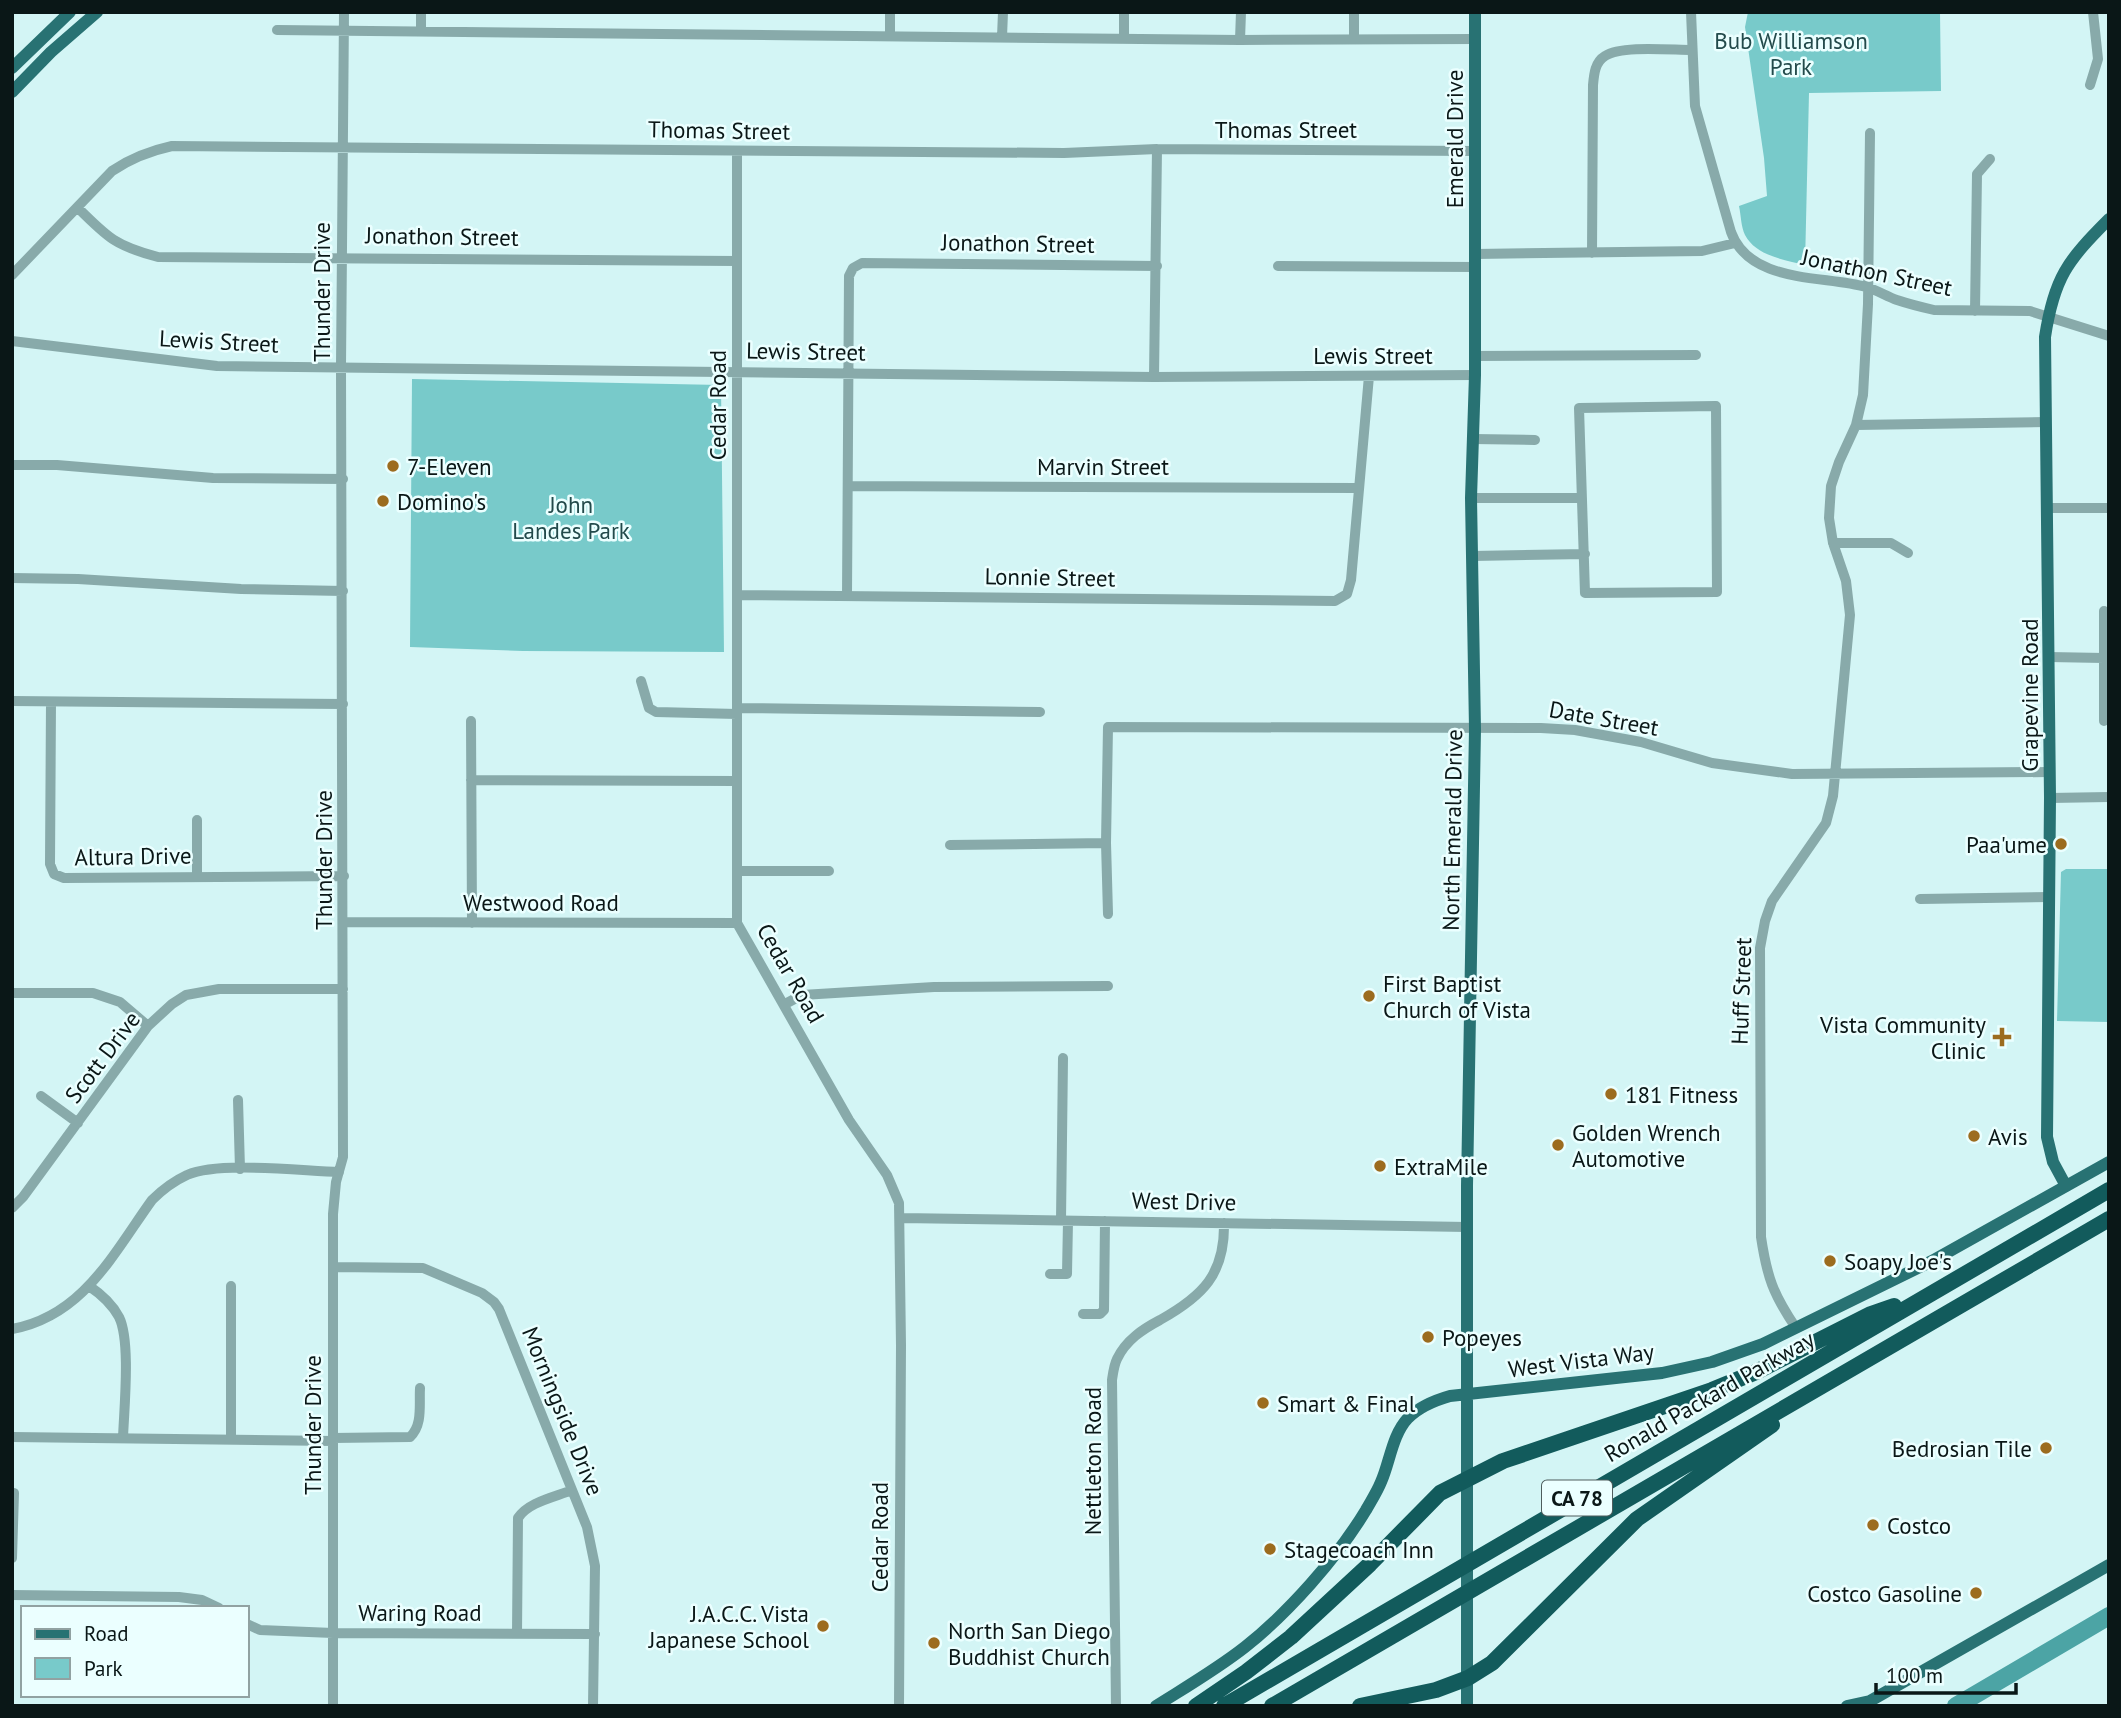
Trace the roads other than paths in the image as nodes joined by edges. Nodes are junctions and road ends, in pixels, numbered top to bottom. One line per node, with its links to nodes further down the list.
1 (70, 12): 23 (main road)
2 (97, 12): 25 (main road)
3 (344, 12): 14 (street, Thunder Drive)
4 (421, 12): 15 (street)
5 (890, 12): 16 (street)
6 (1003, 12): 17 (street)
7 (1124, 12): 18 (street)
8 (1241, 12): 20 (street)
9 (1354, 12): 19 (street)
10 (1475, 12): 21 (main road, Emerald Drive)
11 (1691, 12): 22 (street)
12 (2094, 12): 24 (street)
13 (277, 30): 14 (street)
14 (344, 30): 15 (street); 27 (street, Thunder Drive)
15 (421, 31): 16 (street)
16 (890, 35): 17 (street)
17 (1002, 37): 18 (street)
18 (1124, 38): 20 (street)
19 (1354, 39): 20 (street); 21 (street)
20 (1240, 40)
21 (1475, 40): 29 (main road, Emerald Drive)
22 (1692, 50): 34 (street); 35 (street)
23 (12, 68)
24 (2090, 85)
25 (12, 92)
26 (1870, 133): 42 (street, Huff Street)
27 (344, 146): 30 (street, Thomas Street); 32 (street, Thomas Street); 36 (street, Thunder Drive)
28 (1157, 149): 29 (street, Thomas Street); 30 (street, Thomas Street); 39 (street)
29 (1475, 151): 37 (main road, Emerald Drive)
30 (737, 152): 38 (street, Cedar Road)
31 (1990, 159): 43 (street)
32 (78, 208): 36 (street, Jonathon Street); 41 (street, Thomas Street)
33 (2109, 219): 44 (main road, Grapevine Road)
34 (1735, 243): 35 (street); 42 (street, Jonathon Street)
35 (1592, 253): 37 (street)
36 (342, 256): 38 (street, Jonathon Street); 49 (street, Thunder Drive)
37 (1475, 260): 40 (street); 48 (main road, North Emerald Drive)
38 (737, 261): 50 (street, Cedar Road)
39 (1157, 266): 51 (street, Jonathon Street); 54 (street)
40 (1278, 266)
41 (12, 275)
42 (1869, 287): 43 (street, Jonathon Street); 56 (street, Huff Street)
43 (1975, 311): 44 (street, Jonathon Street)
44 (2048, 316): 45 (street, Jonathon Street); 55 (main road, Grapevine Road)
45 (2109, 337)
46 (12, 341): 49 (street, Lewis Street)
47 (1696, 355): 48 (street)
48 (1475, 356): 52 (main road, North Emerald Drive)
49 (341, 366): 50 (street, Lewis Street); 60 (street, Thunder Drive)
50 (738, 372): 51 (street, Lewis Street); 73 (street, Cedar Road)
51 (848, 373): 54 (street, Lewis Street); 61 (street)
52 (1475, 375): 53 (street, Lewis Street); 57 (main road, North Emerald Drive)
53 (1368, 376): 54 (street, Lewis Street); 62 (street)
54 (1154, 377)
55 (2046, 422): 56 (street); 65 (main road, Grapevine Road)
56 (1856, 425): 67 (street, Huff Street)
57 (1473, 439): 58 (street); 63 (main road, North Emerald Drive)
58 (1535, 440)
59 (12, 466): 60 (street)
60 (343, 479): 72 (street, Thunder Drive)
61 (848, 486): 62 (street, Marvin Street); 74 (street)
62 (1358, 488): 74 (street, Lonnie Street)
63 (1471, 498): 64 (street); 70 (main road, North Emerald Drive)
64 (1581, 498): 69 (street); 69 (street)
65 (2049, 508): 66 (street); 77 (main road, Grapevine Road)
66 (2109, 508)
67 (1833, 543): 68 (street); 90 (street, Huff Street)
68 (1908, 553)
69 (1584, 554): 70 (street)
70 (1473, 556): 88 (main road, North Emerald Drive)
71 (12, 578): 72 (street)
72 (343, 591): 83 (street, Thunder Drive)
73 (737, 595): 74 (street, Lonnie Street); 84 (street, Cedar Road)
74 (847, 596)
75 (2104, 611): 76 (street)
76 (2106, 628): 78 (street)
77 (2049, 657): 78 (street); 89 (main road, Grapevine Road)
78 (2104, 658): 80 (street)
79 (641, 681): 84 (street)
80 (2106, 685): 87 (street)
81 (12, 701): 82 (street)
82 (51, 702): 83 (street); 101 (street, Altura Drive)
83 (343, 704): 100 (street, Thunder Drive)
84 (737, 711): 85 (street); 92 (street, Cedar Road)
85 (1040, 712)
86 (471, 721): 91 (street)
87 (2104, 721)
88 (1475, 729): 90 (street, Date Street); 96 (street, Date Street); 128 (main road, North Emerald Drive)
89 (2049, 772): 90 (street, Date Street); 94 (main road, Grapevine Road)
90 (1835, 773): 135 (street, Huff Street)
91 (471, 780): 92 (street); 106 (street)
92 (737, 781): 98 (street, Cedar Road)
93 (2109, 797): 94 (street)
94 (2050, 798): 102 (main road, Grapevine Road)
95 (197, 820): 101 (street)
96 (1106, 843): 97 (street); 104 (street)
97 (950, 845)
98 (737, 871): 99 (street); 107 (street, Cedar Road)
99 (829, 871)
100 (344, 876): 101 (street, Altura Drive); 105 (street, Thunder Drive)
101 (197, 877)
102 (2050, 897): 103 (street); 120 (main road, Grapevine Road)
103 (1920, 899)
104 (1108, 914)
105 (344, 922): 106 (street, Westwood Road); 109 (street, Thunder Drive)
106 (472, 923): 107 (street, Westwood Road)
107 (737, 923): 111 (street, Cedar Road)
108 (1108, 986): 111 (street)
109 (343, 989): 112 (street, Scott Drive); 119 (street, Thunder Drive)
110 (12, 993): 112 (street)
111 (785, 1004): 123 (street, Cedar Road)
112 (148, 1026): 116 (street, Scott Drive)
113 (1063, 1059): 125 (street)
114 (41, 1096): 116 (street)
115 (238, 1100): 118 (street)
116 (78, 1123): 122 (street, Scott Drive)
117 (2109, 1162): 120 (main road, West Vista Way)
118 (240, 1169): 119 (street); 131 (street)
119 (339, 1172): 129 (street, Thunder Drive)
120 (2066, 1186): 135 (main road, West Vista Way)
121 (2109, 1189): 133 (highway, Ronald Packard Parkway / CA 78)
122 (12, 1208)
123 (901, 1218): 125 (street, West Drive); 158 (street, Cedar Road)
124 (2109, 1219): 137 (highway, Ronald Packard Parkway / CA 78)
125 (1065, 1220): 126 (street, West Drive); 130 (street)
126 (1105, 1221): 127 (street, West Drive); 134 (street)
127 (1224, 1223): 128 (street, West Drive); 159 (street, Nettleton Road)
128 (1467, 1227): 139 (main road, North Emerald Drive)
129 (333, 1267): 142 (street, Thunder Drive); 145 (street, Morningside Drive)
130 (1050, 1274)
131 (89, 1286): 136 (street); 141 (street)
132 (231, 1286): 143 (street)
133 (1931, 1292): 144 (highway); 162 (highway, Ronald Packard Parkway / CA 78)
134 (1083, 1314)
135 (1796, 1328): 139 (main road, West Vista Way)
136 (12, 1329)
137 (1867, 1360): 155 (highway); 163 (highway, Ronald Packard Parkway / CA 78)
138 (420, 1388): 142 (street)
139 (1468, 1394): 144 (main road, North Emerald Drive); 160 (main road, West Vista Way)
140 (12, 1437): 141 (street)
141 (123, 1438): 143 (street)
142 (333, 1439): 143 (street); 152 (street, Thunder Drive)
143 (231, 1440)
144 (1468, 1479): 155 (main road, North Emerald Drive); 161 (highway)
145 (572, 1490): 153 (street); 154 (street, Morningside Drive)
146 (14, 1493): 147 (street)
147 (12, 1558)
148 (2109, 1565): 166 (main road)
149 (12, 1595): 150 (street)
150 (215, 1606)
151 (248, 1625): 152 (street, Waring Road)
152 (333, 1633): 153 (street, Waring Road); 156 (street, Thunder Drive)
153 (517, 1634): 154 (street, Waring Road)
154 (595, 1634): 157 (street, Morningside Drive)
155 (1468, 1678): 164 (highway); 165 (main road, North Emerald Drive)
156 (333, 1706)
157 (593, 1706)
158 (899, 1706)
159 (1116, 1706)
160 (1156, 1706)
161 (1196, 1706)
162 (1224, 1706)
163 (1272, 1706)
164 (1360, 1706)
165 (1467, 1706)
166 (1847, 1706)

